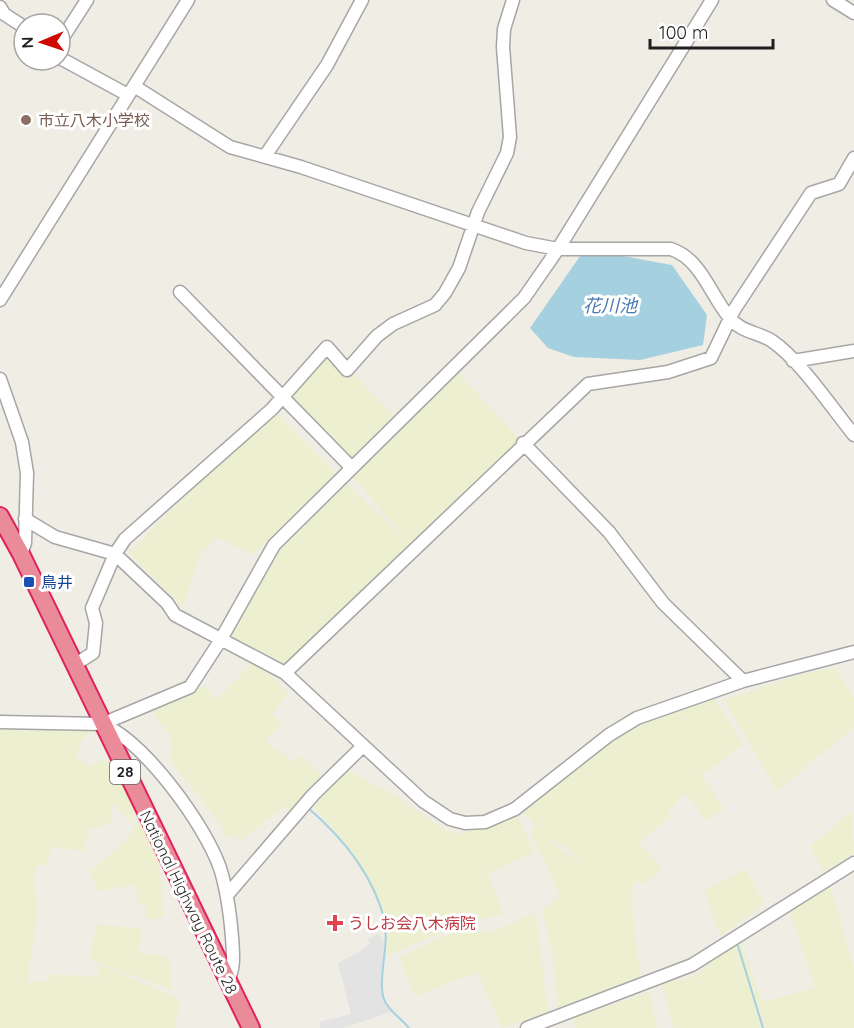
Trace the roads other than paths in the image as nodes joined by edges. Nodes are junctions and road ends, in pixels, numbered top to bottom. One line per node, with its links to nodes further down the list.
1 (87, 0): 10 (street)
2 (188, 0): 12 (street)
3 (362, 0): 13 (street)
4 (513, 0): 15 (street)
5 (712, 0): 16 (street)
6 (833, 0): 8 (street)
7 (0, 7): 9 (street)
8 (854, 13)
9 (12, 19)
10 (72, 23)
11 (72, 64): 12 (street)
12 (131, 91): 13 (street); 18 (street)
13 (264, 156): 15 (street)
14 (854, 158): 19 (street)
15 (474, 223): 16 (street); 23 (street)
16 (558, 249): 19 (street); 26 (street)
17 (180, 292): 23 (street)
18 (0, 300)
19 (729, 319): 21 (street); 25 (street)
20 (854, 351): 21 (street)
21 (793, 361): 24 (street)
22 (0, 379): 28 (street)
23 (283, 397): 26 (street); 31 (street)
24 (854, 435)
25 (523, 443): 35 (street); 36 (street)
26 (351, 467): 32 (street)
27 (0, 516): 29 (highway, National Highway Route 28 / 28)
28 (25, 519): 30 (street); 31 (street)
29 (5, 536): 30 (highway, National Highway Route 28 / 28)
30 (21, 554): 34 (highway, National Highway Route 28 / 28)
31 (115, 554): 32 (street); 34 (street)
32 (220, 641): 35 (street); 38 (street)
33 (854, 652): 36 (street)
34 (74, 665): 38 (highway, National Highway Route 28 / 28)
35 (285, 674): 39 (street)
36 (743, 681): 39 (street)
37 (0, 722): 38 (street)
38 (102, 724): 41 (street); 42 (highway, National Highway Route 28 / 28)
39 (362, 747): 41 (street)
40 (854, 863): 43 (street)
41 (227, 895): 42 (street)
42 (228, 981): 44 (highway, National Highway Route 28 / 28)
43 (557, 1023): 45 (street)
44 (251, 1028)
45 (527, 1028)

